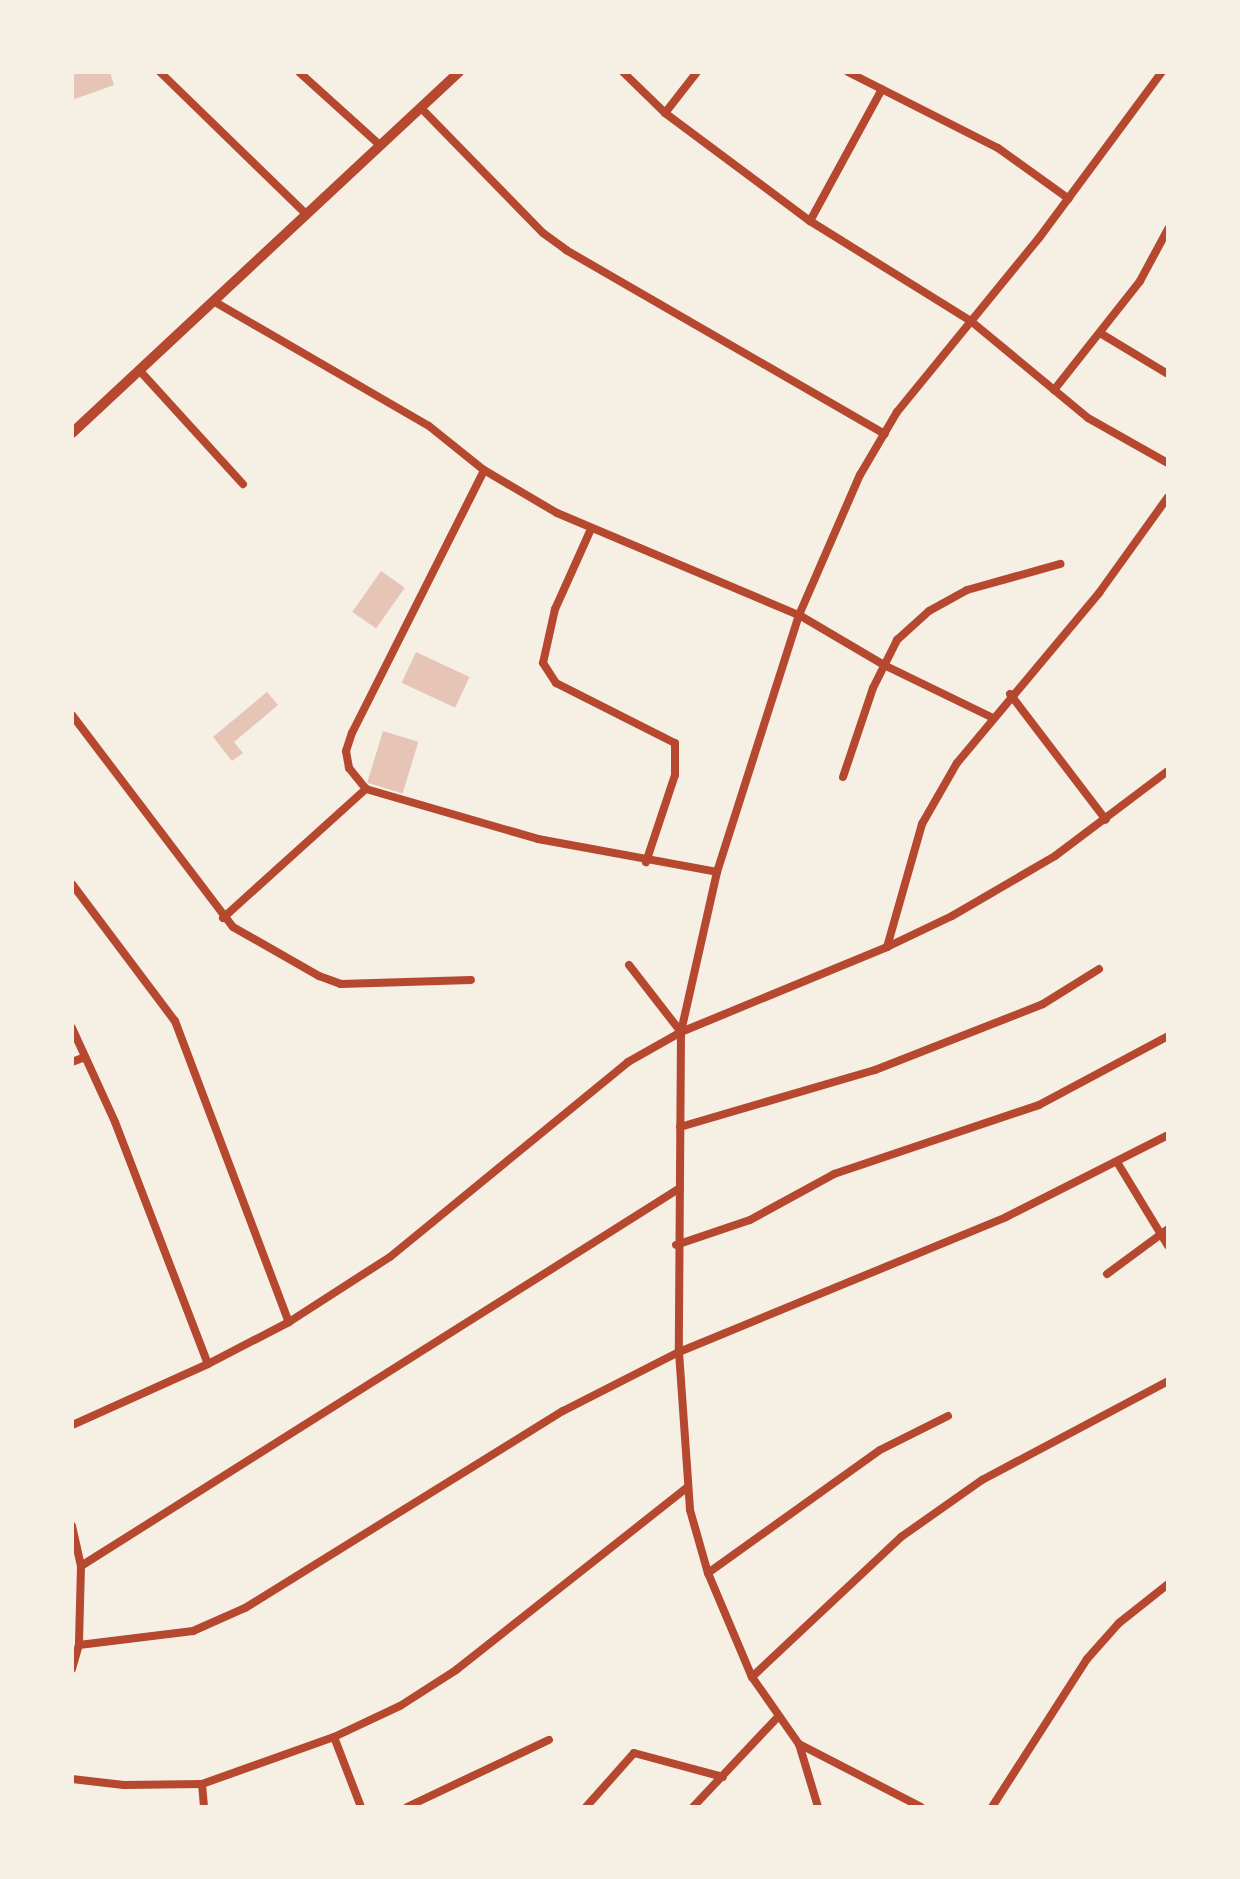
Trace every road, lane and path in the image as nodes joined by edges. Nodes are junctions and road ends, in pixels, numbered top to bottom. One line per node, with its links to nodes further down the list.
1 (160, 72): 13 (street)
2 (299, 72): 11 (street)
3 (459, 72): 9 (street)
4 (623, 72): 10 (street)
5 (697, 72): 10 (street)
6 (848, 72): 8 (street)
7 (1162, 72): 12 (street)
8 (882, 89): 12 (street); 14 (street)
9 (421, 108): 11 (street); 23 (street)
10 (665, 113): 14 (street)
11 (381, 146): 13 (street)
12 (1069, 199): 17 (street)
13 (307, 215): 16 (street)
14 (810, 221): 17 (street)
15 (1168, 229): 18 (street)
16 (215, 302): 19 (street); 25 (street)
17 (972, 322): 21 (street); 23 (street)
18 (1100, 333): 20 (street); 21 (street)
19 (140, 371): 22 (street); 26 (street)
20 (1168, 374)
21 (1054, 390): 24 (street)
22 (72, 433)
23 (885, 434): 30 (street)
24 (1168, 463)
25 (484, 470): 28 (street); 37 (street)
26 (243, 484)
27 (1168, 497): 32 (street)
28 (591, 529): 30 (street); 39 (street)
29 (1060, 564): 31 (street)
30 (799, 615): 31 (street); 40 (street)
31 (884, 665): 34 (street); 36 (street)
32 (1010, 694): 34 (street); 38 (street)
33 (72, 715): 42 (street)
34 (991, 717): 43 (street)
35 (1168, 771): 38 (street)
36 (843, 777)
37 (366, 789): 39 (street); 42 (street)
38 (1106, 820): 43 (street)
39 (646, 862): 40 (street)
40 (717, 872): 48 (street)
41 (72, 884): 60 (street)
42 (223, 918): 46 (street)
43 (887, 947): 48 (street)
44 (629, 965): 48 (street)
45 (1099, 969): 52 (street)
46 (471, 980)
47 (72, 1028): 50 (street)
48 (681, 1032): 52 (street); 60 (street)
49 (1168, 1036): 57 (street)
50 (85, 1057): 51 (street); 62 (street)
51 (72, 1062)
52 (680, 1127): 55 (street)
53 (1168, 1135): 54 (street)
54 (1117, 1162): 56 (street); 61 (street)
55 (680, 1188): 57 (street); 68 (street)
56 (1164, 1231): 58 (street); 59 (street)
57 (676, 1245): 61 (street)
58 (1168, 1246)
59 (1107, 1274)
60 (289, 1322): 62 (street)
61 (679, 1352): 66 (street); 71 (street)
62 (208, 1364): 65 (street)
63 (1168, 1381): 73 (street)
64 (948, 1416): 69 (street)
65 (72, 1425)
66 (688, 1487): 69 (street); 75 (street)
67 (72, 1526): 68 (street)
68 (81, 1566): 71 (street)
69 (708, 1573): 73 (street)
70 (1168, 1584): 88 (street)
71 (79, 1645): 72 (street)
72 (72, 1669)
73 (752, 1677): 74 (street)
74 (777, 1718): 77 (street); 78 (street)
75 (334, 1737): 80 (street); 82 (street)
76 (549, 1740): 83 (street)
77 (799, 1744): 86 (street); 87 (street)
78 (723, 1777): 84 (street); 85 (street)
79 (72, 1779): 80 (street)
80 (202, 1784): 81 (street)
81 (204, 1807)
82 (361, 1807)
83 (407, 1807)
84 (586, 1807)
85 (693, 1807)
86 (818, 1807)
87 (920, 1807)
88 (992, 1807)

